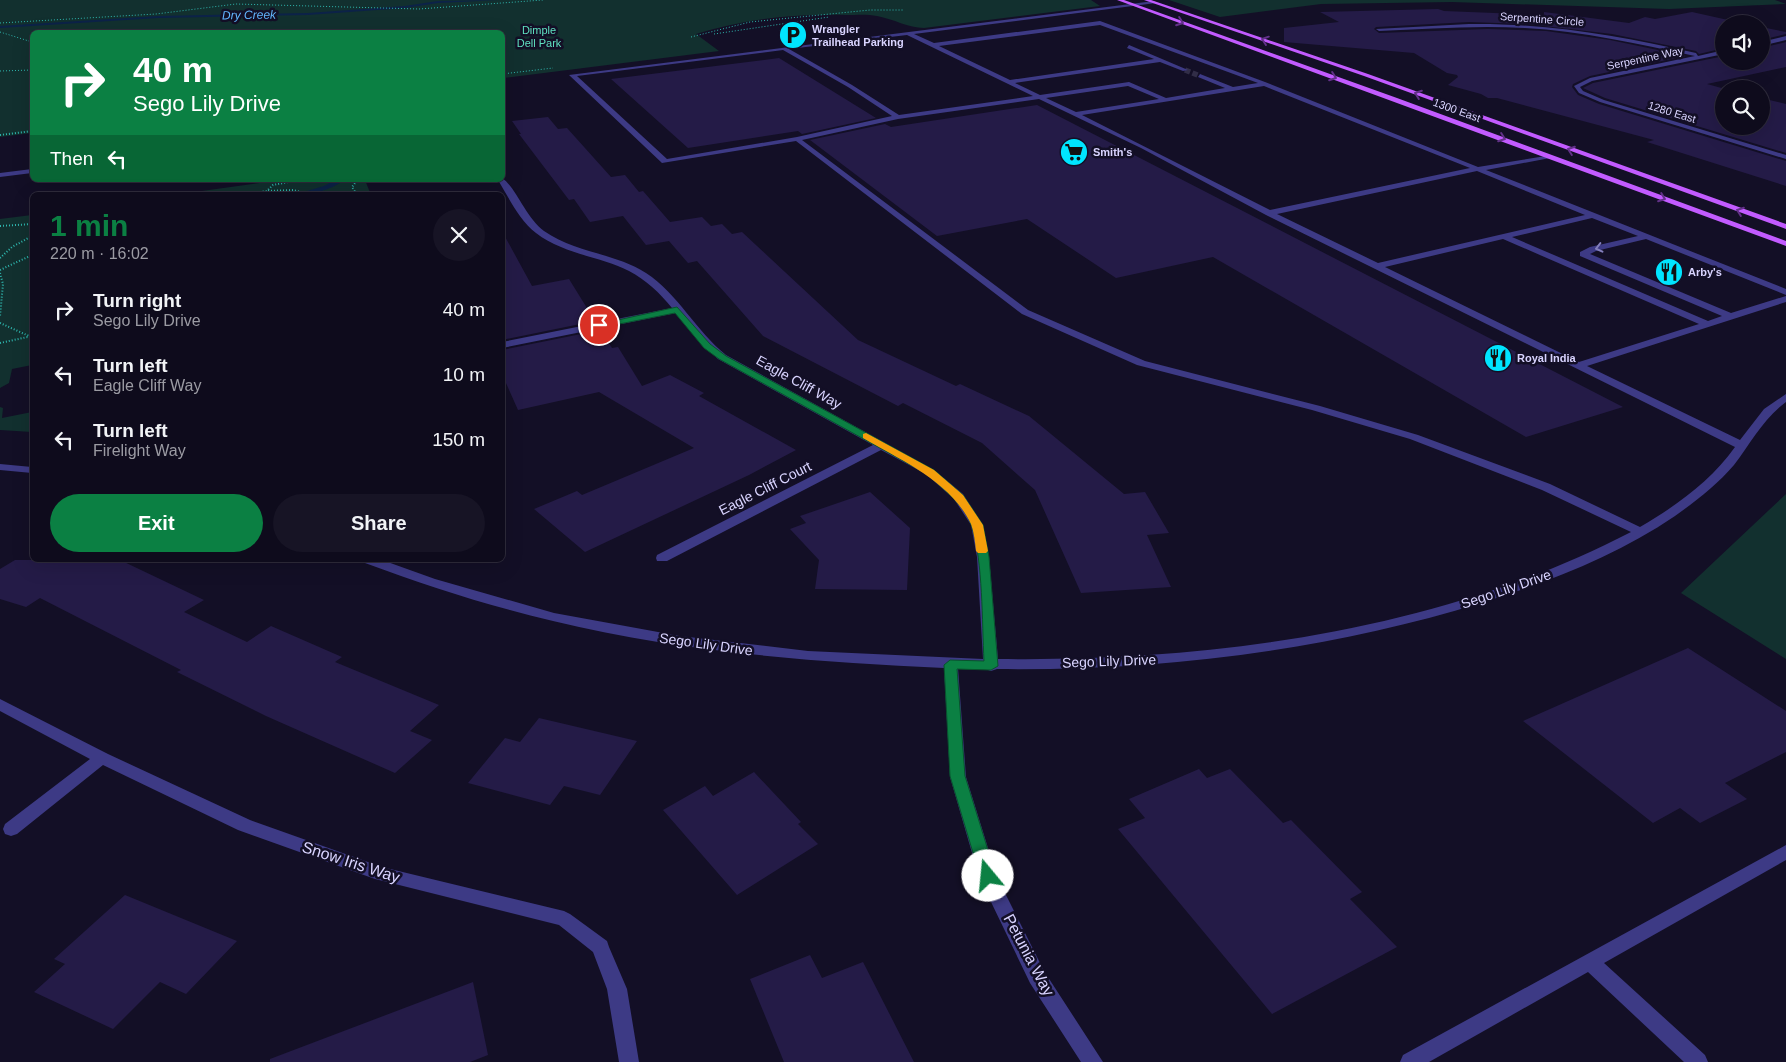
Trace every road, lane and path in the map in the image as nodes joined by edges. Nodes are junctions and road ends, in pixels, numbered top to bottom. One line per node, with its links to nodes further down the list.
1 (543, 0): 5 (path)
2 (1119, 0): 4 (main road, 1300 East)
3 (1150, 1): 4 (street); 45 (main road, 1300 East, one-way to 3)
4 (1134, 5): 8 (street); 35 (main road, 1300 East, one-way to 35)
5 (0, 23)
6 (1378, 29): 16 (street, Serpentine Circle)
7 (0, 32): 10 (path)
8 (906, 32): 12 (street); 14 (street)
9 (1786, 38): 11 (street)
10 (30, 41)
11 (1770, 42)
12 (932, 45): 23 (street); 25 (street)
13 (1129, 47): 17 (street)
14 (783, 48): 31 (street); 34 (street)
15 (1715, 54): 16 (street, Serpentine Way)
16 (1701, 56): 27 (street, Serpentine Way)
17 (1161, 60): 18 (street); 20 (street)
18 (1096, 69): 23 (street); 24 (street)
19 (30, 70): 21 (path)
20 (1185, 70)
21 (0, 71)
22 (1200, 76): 26 (street)
23 (1008, 82): 28 (street)
24 (1129, 84): 28 (street); 29 (street)
25 (1265, 84): 26 (street); 37 (street)
26 (1234, 89): 29 (street)
27 (1581, 92): 36 (street, 1280 East)
28 (1040, 97): 30 (street); 31 (street)
29 (1166, 100): 30 (street)
30 (1076, 114): 46 (street)
31 (898, 117): 34 (street)
32 (30, 131): 33 (path)
33 (0, 135)
34 (797, 139): 77 (street)
35 (1550, 156): 37 (street); 45 (main road); 54 (main road, 1300 East, one-way to 54)
36 (1786, 157)
37 (1477, 169): 46 (street); 47 (street)
38 (30, 171): 39 (street)
39 (0, 175)
40 (286, 182): 42 (path)
41 (503, 182): 62 (street, Eagle Cliff Way)
42 (267, 190): 43 (path); 44 (path)
43 (256, 192)
44 (303, 192)
45 (1697, 195): 50 (main road, 1300 East, one-way to 45)
46 (1269, 213): 57 (street)
47 (1593, 215): 51 (street); 52 (street)
48 (30, 224): 49 (path)
49 (0, 226)
50 (1786, 228)
51 (1503, 236): 57 (street); 66 (street)
52 (1646, 236): 60 (street); 64 (street, one-way to 64)
53 (30, 237): 56 (path)
54 (1786, 244)
55 (30, 256): 58 (path)
56 (0, 258)
57 (1377, 266): 71 (street)
58 (0, 272): 59 (path)
59 (2, 286): 63 (path)
60 (1786, 292)
61 (1786, 299): 64 (street)
62 (677, 310): 70 (street); 73 (street, Eagle Cliff Way)
63 (0, 316)
64 (1731, 317): 66 (street)
65 (0, 323): 67 (path)
66 (1708, 324): 71 (street)
67 (30, 336)
68 (30, 336): 69 (path)
69 (0, 343)
70 (505, 343)
71 (1578, 365): 74 (street)
72 (1786, 397): 74 (street, Sego Lily Drive)
73 (882, 445): 78 (street, Eagle Cliff Court); 81 (street, Eagle Cliff Way)
74 (1742, 446): 77 (street, Sego Lily Drive)
75 (0, 467): 76 (street)
76 (30, 470)
77 (1640, 532): 81 (street, Sego Lily Drive)
78 (662, 558)
79 (376, 562): 80 (street, Sego Lily Drive)
80 (950, 665): 81 (street, Sego Lily Drive); 88 (street, Petunia Way)
81 (991, 666)
82 (0, 704): 83 (street, Snow Iris Way)
83 (102, 758): 84 (street); 87 (street, Snow Iris Way)
84 (11, 829)
85 (1786, 852): 86 (street)
86 (1590, 962): 89 (street); 90 (street)
87 (628, 1062)
88 (1093, 1062)
89 (1410, 1062)
90 (1698, 1062)

